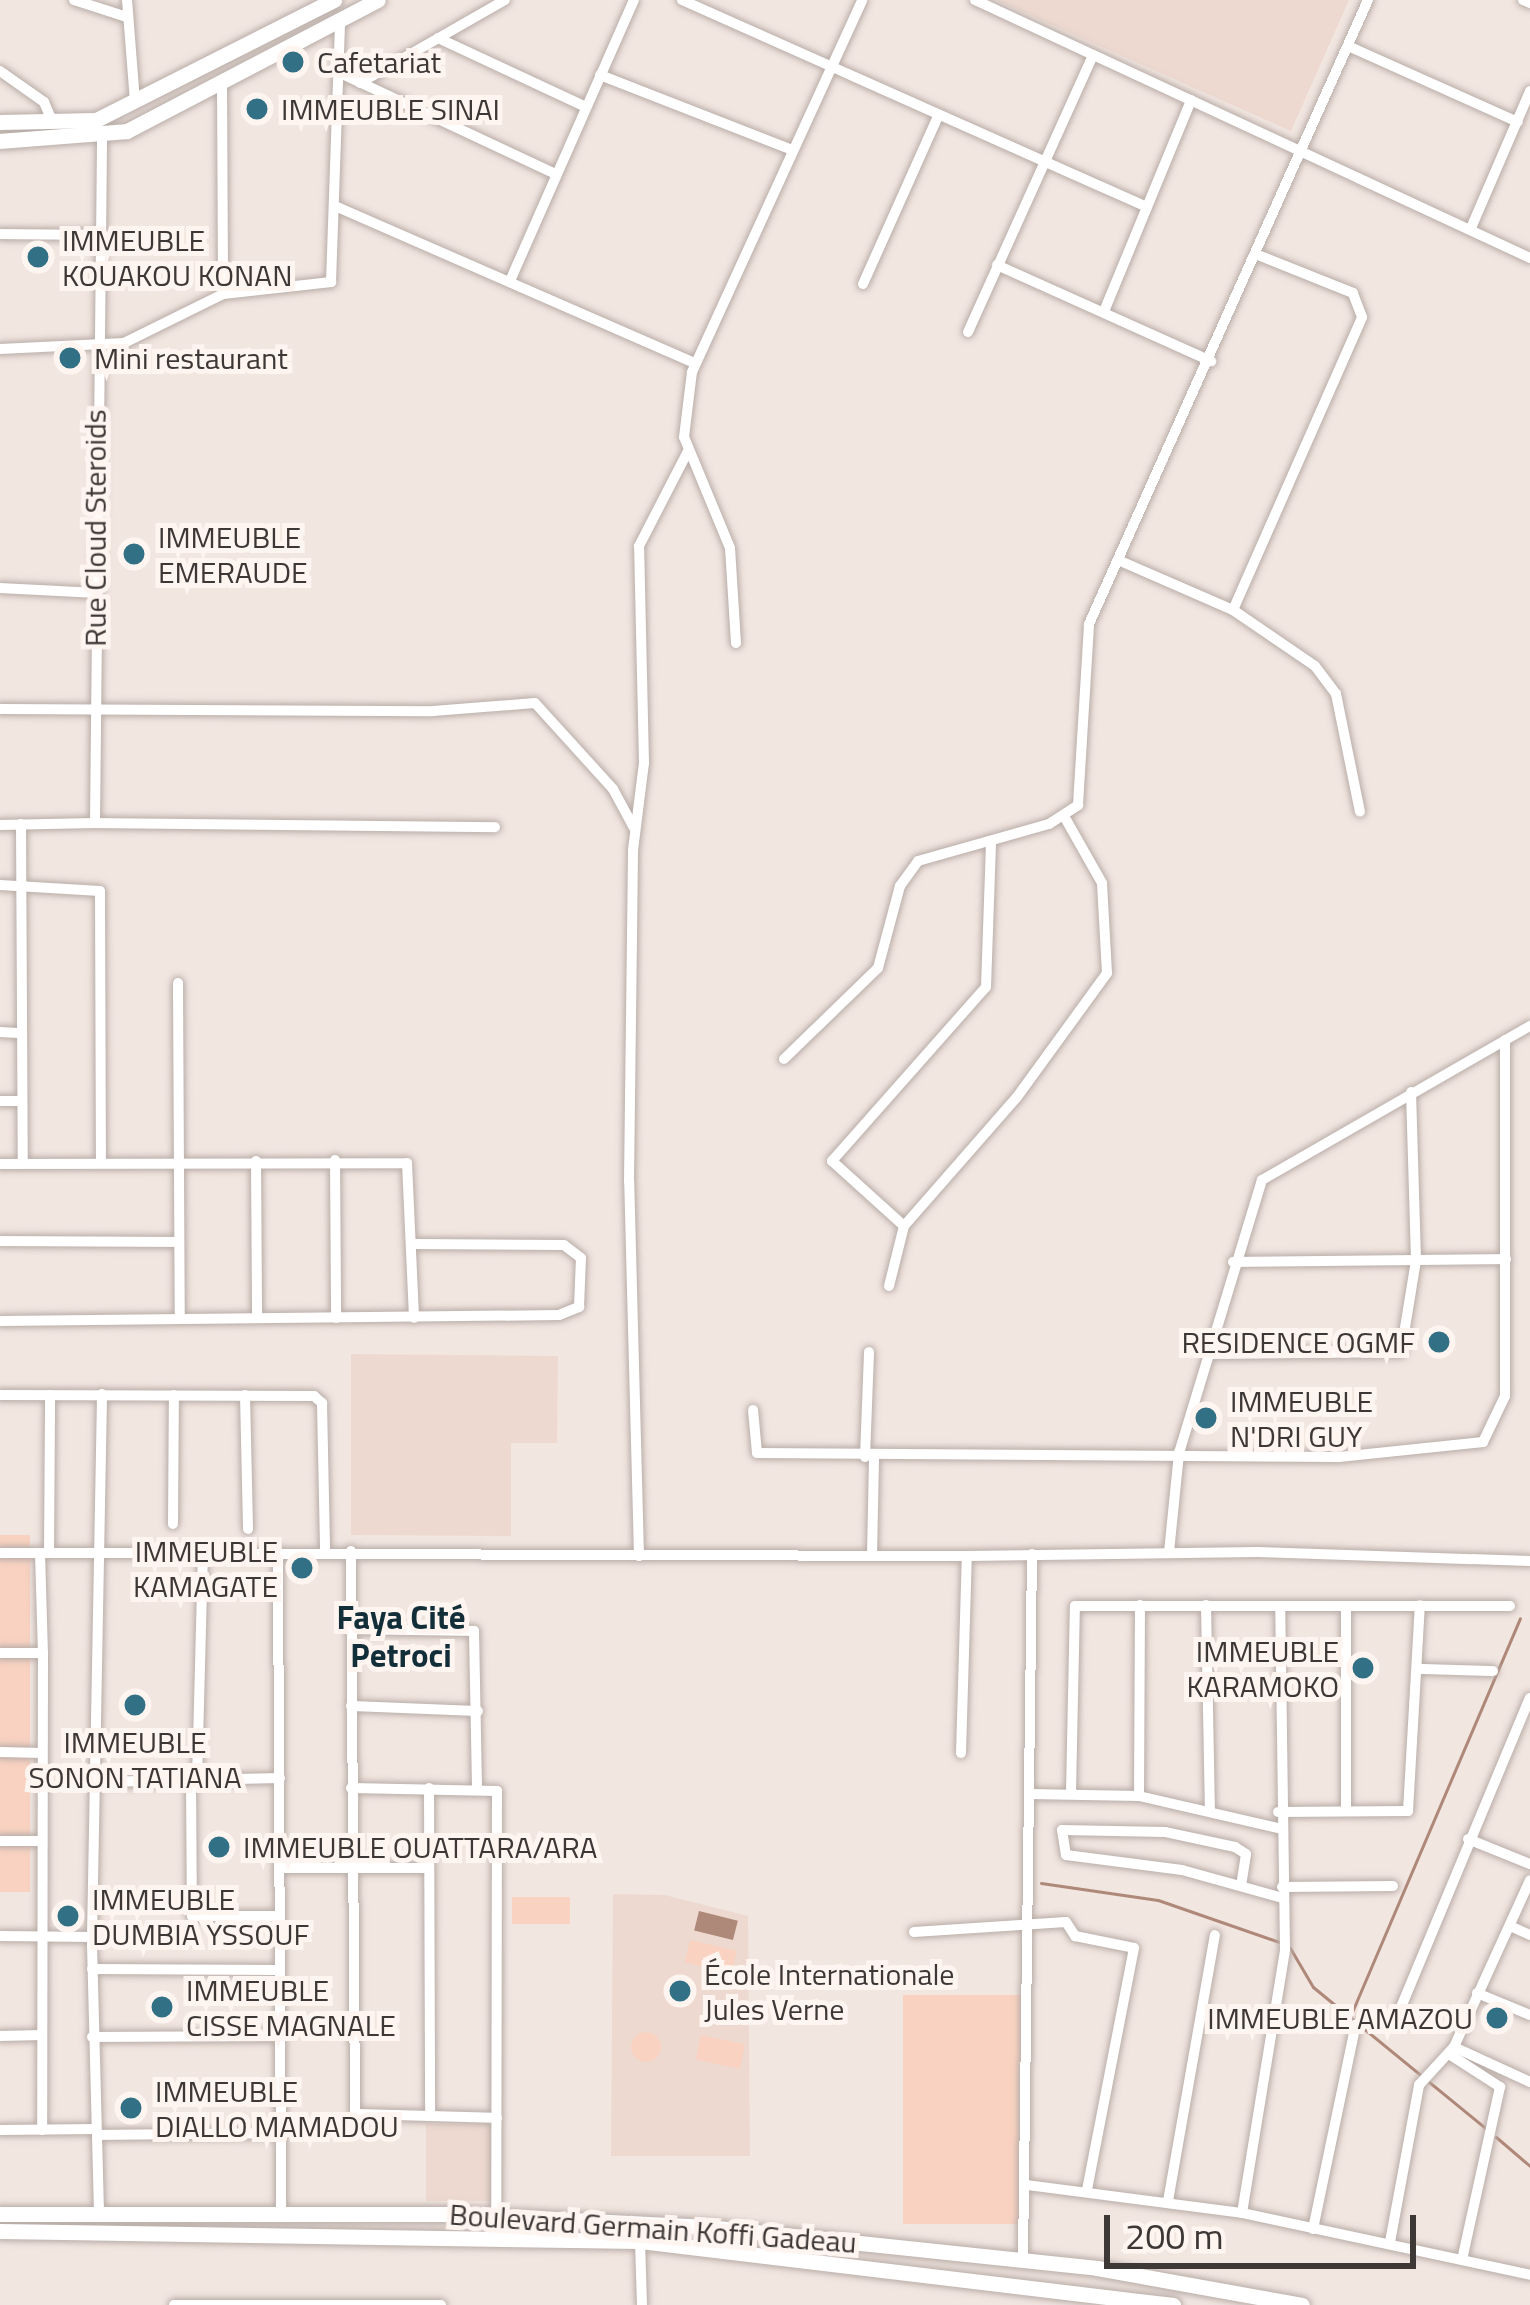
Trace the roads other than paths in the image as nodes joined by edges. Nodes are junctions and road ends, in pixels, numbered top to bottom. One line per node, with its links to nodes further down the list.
1 (74, 0): 12 (street)
2 (127, 0): 12 (street)
3 (334, 0): 25 (main road)
4 (378, 0): 11 (main road)
5 (505, 0): 14 (street)
6 (634, 0): 20 (street)
7 (682, 0): 17 (street)
8 (862, 0): 17 (street)
9 (975, 0): 16 (street)
10 (1368, 0): 15 (street)
11 (359, 5): 13 (main road)
12 (128, 17): 25 (street)
13 (340, 20): 19 (street); 22 (main road)
14 (438, 38): 21 (street); 26 (street)
15 (1348, 46): 29 (street); 34 (street)
16 (1093, 55): 24 (street); 35 (street)
17 (828, 69): 27 (street); 33 (street)
18 (0, 71): 30 (street)
19 (340, 74): 21 (street); 37 (street)
20 (600, 75): 26 (street); 33 (street)
21 (360, 83): 36 (street)
22 (222, 84): 31 (main road); 47 (street)
23 (1530, 91): 29 (street)
24 (1191, 100): 34 (street); 38 (street)
25 (136, 105): 30 (main road)
26 (586, 107): 36 (street)
27 (938, 116): 35 (street); 46 (street)
28 (0, 122): 30 (main road)
29 (1518, 122): 39 (street)
30 (53, 123)
31 (101, 139): 32 (main road); 41 (street, Rue Cloud Steroids)
32 (0, 141)
33 (790, 149): 53 (street)
34 (1305, 152): 39 (street); 42 (street)
35 (1045, 162): 38 (street); 44 (street)
36 (556, 174): 45 (street)
37 (335, 206): 45 (street); 47 (street)
38 (1147, 206): 48 (street)
39 (1471, 228): 43 (street)
40 (0, 234): 41 (street)
41 (98, 235): 50 (street, Rue Cloud Steroids)
42 (1258, 255): 52 (street); 58 (street)
43 (1530, 258)
44 (997, 265): 48 (street); 49 (street)
45 (510, 281): 53 (street)
46 (863, 284)
47 (223, 294): 50 (street)
48 (1105, 309): 52 (street)
49 (968, 332)
50 (96, 346): 51 (street); 57 (street, Rue Cloud Steroids)
51 (0, 349)
52 (1210, 361): 55 (street)
53 (694, 363): 54 (street)
54 (688, 453): 59 (street); 68 (street)
55 (1118, 560): 58 (street); 63 (street)
56 (0, 588): 57 (street)
57 (97, 593): 60 (street, Rue Cloud Steroids)
58 (1233, 610): 62 (street)
59 (736, 643)
60 (94, 707): 61 (street); 64 (street, Rue Cloud Steroids); 68 (street)
61 (0, 709)
62 (1360, 812)
63 (1065, 818): 69 (street); 87 (street)
64 (95, 823): 65 (street); 67 (street)
65 (21, 824): 66 (street); 71 (street)
66 (0, 825)
67 (495, 827)
68 (634, 828): 122 (street)
69 (991, 841): 77 (street); 87 (street)
70 (0, 885): 71 (street)
71 (23, 885): 75 (street); 84 (street)
72 (178, 982): 82 (street)
73 (1530, 1026): 76 (street)
74 (0, 1032): 75 (street)
75 (22, 1033): 80 (street)
76 (1505, 1040): 78 (street); 91 (street)
77 (784, 1059)
78 (1411, 1092): 92 (street); 93 (street)
79 (0, 1101): 80 (street)
80 (22, 1101): 85 (street)
81 (335, 1160): 83 (street); 90 (street); 97 (street)
82 (180, 1161): 83 (street); 84 (street); 89 (street)
83 (256, 1161): 96 (street)
84 (101, 1162): 85 (street)
85 (23, 1163): 86 (street)
86 (0, 1164)
87 (904, 1226): 94 (street)
88 (0, 1241): 89 (street)
89 (178, 1242): 95 (street)
90 (413, 1244): 98 (street); 98 (street)
91 (1506, 1259): 92 (street); 108 (street)
92 (1416, 1261): 93 (street); 101 (street)
93 (1233, 1262): 101 (street)
94 (889, 1286)
95 (180, 1317): 96 (street); 99 (street)
96 (257, 1317): 97 (street)
97 (336, 1318): 98 (street)
98 (414, 1318)
99 (0, 1321)
100 (869, 1352): 109 (street)
101 (1208, 1354): 108 (street)
102 (102, 1394): 104 (street); 105 (street); 118 (street)
103 (0, 1395): 104 (street)
104 (50, 1395): 117 (street)
105 (174, 1395): 106 (street); 110 (street)
106 (245, 1395): 111 (street); 112 (street)
107 (753, 1410): 109 (street)
108 (1179, 1454): 109 (street); 115 (street)
109 (869, 1457): 121 (street)
110 (173, 1524)
111 (248, 1529)
112 (325, 1551): 113 (street); 114 (street)
113 (351, 1551): 122 (street); 131 (street)
114 (278, 1552): 120 (street); 144 (street)
115 (1169, 1552): 119 (street); 124 (street)
116 (0, 1553): 117 (street)
117 (45, 1553): 118 (street); 133 (street)
118 (97, 1554): 120 (street); 146 (street)
119 (1032, 1554): 123 (street); 151 (street)
120 (203, 1555): 145 (street)
121 (872, 1555): 122 (street); 123 (street)
122 (639, 1556)
123 (967, 1556): 143 (street)
124 (1530, 1561)
125 (1140, 1605): 126 (street); 150 (street); 152 (street)
126 (1206, 1605): 128 (street); 153 (street)
127 (1420, 1605): 129 (street); 130 (street); 134 (street)
128 (1280, 1606): 130 (street); 155 (street)
129 (1510, 1606)
130 (1346, 1607): 154 (street)
131 (351, 1629): 137 (street); 138 (street)
132 (0, 1653): 133 (street)
133 (43, 1653): 142 (street)
134 (1420, 1669): 135 (street); 154 (street)
135 (1492, 1671)
136 (1530, 1698): 139 (street)
137 (351, 1706): 138 (street); 148 (street)
138 (478, 1711): 147 (street)
139 (1516, 1729): 140 (street); 157 (street)
140 (1530, 1734)
141 (0, 1752): 142 (street)
142 (42, 1753): 159 (street)
143 (962, 1754)
144 (280, 1778): 145 (street); 162 (street)
145 (194, 1780): 146 (street); 168 (street)
146 (97, 1783): 176 (street)
147 (477, 1787): 149 (street); 190 (street)
148 (351, 1788): 149 (street); 161 (street)
149 (429, 1788): 163 (street)
150 (1071, 1792): 151 (street); 152 (street)
151 (1029, 1794): 169 (street)
152 (1139, 1796): 153 (street)
153 (1210, 1811): 156 (street)
154 (1346, 1811): 155 (street)
155 (1278, 1812): 156 (street)
156 (1278, 1828): 167 (street)
157 (1468, 1839): 160 (street); 180 (street)
158 (0, 1841): 159 (street)
159 (42, 1841): 175 (street)
160 (1530, 1864)
161 (348, 1867): 162 (street); 163 (street); 189 (street)
162 (280, 1868): 168 (street)
163 (429, 1868): 189 (street)
164 (1530, 1880): 170 (street)
165 (1241, 1886): 165 (street); 167 (street)
166 (1393, 1886): 167 (street)
167 (1282, 1893): 200 (street)
168 (280, 1916): 178 (street)
169 (1026, 1921): 171 (street); 195 (street); 196 (street)
170 (1510, 1926): 174 (street); 179 (street)
171 (914, 1932)
172 (1215, 1935): 197 (street)
173 (0, 1936): 175 (street)
174 (1530, 1936)
175 (41, 1937): 176 (street); 184 (street)
176 (92, 1937): 177 (street)
177 (92, 1969): 178 (street); 185 (street)
178 (280, 1970): 186 (street)
179 (1478, 1993): 181 (street); 187 (street)
180 (1399, 2012)
181 (1530, 2015)
182 (1355, 2024): 203 (street)
183 (0, 2036): 184 (street)
184 (42, 2036): 192 (street)
185 (92, 2036): 186 (street); 193 (street)
186 (280, 2036): 194 (street)
187 (1450, 2054): 188 (street); 206 (street); 208 (street)
188 (1530, 2082)
189 (430, 2116): 190 (street)
190 (496, 2118): 202 (street)
191 (0, 2130): 192 (street)
192 (42, 2130): 193 (street)
193 (96, 2132): 194 (street); 198 (street)
194 (281, 2133): 199 (street)
195 (1027, 2185): 196 (street); 207 (street)
196 (1088, 2190): 197 (street)
197 (1168, 2201): 200 (street)
198 (99, 2212): 199 (main road, Boulevard Germain Koffi Gadeau); 201 (main road, Boulevard Germain Koffi Gadeau)
199 (281, 2212): 202 (main road, Boulevard Germain Koffi Gadeau)
200 (1242, 2212): 203 (street)
201 (0, 2214)
202 (496, 2216): 207 (main road, Boulevard Germain Koffi Gadeau)
203 (1313, 2229): 206 (street)
204 (0, 2231): 205 (main road, Boulevard Germain Koffi Gadeau)
205 (640, 2241): 213 (street); 214 (main road, Boulevard Germain Koffi Gadeau)
206 (1390, 2242): 208 (street)
207 (1023, 2260): 215 (main road, Boulevard Germain Koffi Gadeau)
208 (1462, 2260): 209 (street)
209 (1530, 2275)
210 (310, 2304): 211 (street); 212 (street)
211 (174, 2305)
212 (441, 2305)
213 (642, 2305)
214 (1173, 2305)
215 (1302, 2305)

